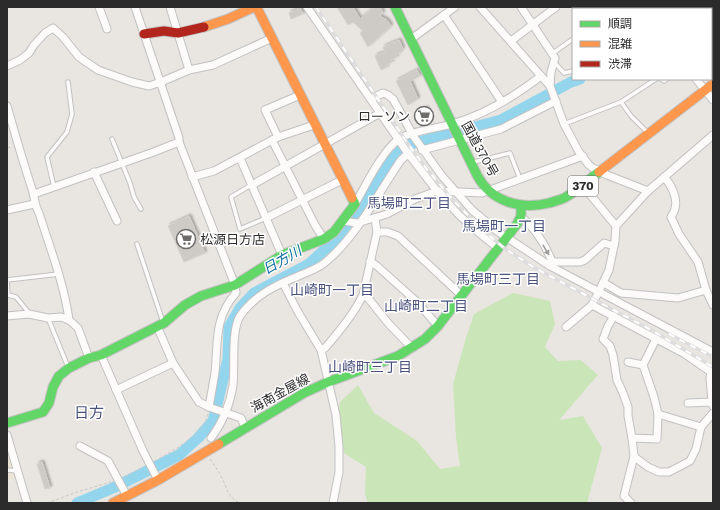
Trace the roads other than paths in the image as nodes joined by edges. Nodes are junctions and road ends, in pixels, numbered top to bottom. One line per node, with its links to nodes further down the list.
1 (99, 7): 12 (street)
2 (135, 7): 14 (street)
3 (170, 7): 13 (street)
4 (307, 7): 33 (street)
5 (395, 7): 16 (main road, 国道370号 / 370)
6 (455, 7): 10 (street)
7 (480, 7): 18 (street)
8 (521, 7): 11 (street)
9 (556, 7): 11 (street)
10 (446, 11): 16 (street); 36 (street)
11 (534, 24): 18 (street); 19 (street)
12 (108, 29)
13 (178, 33): 14 (main road); 15 (main road); 22 (street)
14 (144, 34): 28 (street)
15 (272, 38): 22 (street); 32 (main road)
16 (411, 39): 42 (main road, 国道370号 / 370)
17 (572, 40): 19 (lane)
18 (511, 41): 24 (street)
19 (553, 53): 20 (street)
20 (554, 62): 23 (lane); 30 (street)
21 (7, 66): 28 (street)
22 (189, 70): 28 (street)
23 (572, 71)
24 (541, 76): 30 (street); 36 (street)
25 (654, 80): 37 (lane)
26 (697, 80): 31 (street)
27 (68, 82): 67 (lane)
28 (161, 82): 50 (street)
29 (713, 84): 31 (main road, 国道370号 / 370)
30 (550, 86): 34 (street)
31 (705, 90): 35 (street); 43 (main road, 国道370号 / 370)
32 (300, 95): 41 (main road); 46 (street)
33 (371, 98): 39 (street); 45 (street)
34 (556, 100): 40 (street); 47 (street)
35 (713, 100)
36 (502, 102): 42 (street)
37 (621, 102): 40 (lane); 43 (lane)
38 (7, 106): 72 (street)
39 (380, 112): 49 (street); 51 (street)
40 (564, 124): 54 (street)
41 (314, 125): 46 (street); 51 (main road)
42 (453, 126): 45 (street); 47 (main road, 国道370号 / 370)
43 (648, 133): 60 (main road, 国道370号 / 370)
44 (713, 135): 62 (street)
45 (413, 136): 49 (street); 52 (street)
46 (275, 138): 55 (street); 58 (street)
47 (459, 138): 52 (street); 56 (main road, 国道370号 / 370)
48 (112, 139): 57 (lane)
49 (400, 141): 53 (street); 75 (street)
50 (179, 142): 57 (street); 61 (street)
51 (325, 144): 58 (street); 64 (main road)
52 (421, 148): 71 (street)
53 (408, 152): 69 (street); 84 (street)
54 (583, 156): 60 (street); 63 (street)
55 (240, 158): 61 (street); 65 (street)
56 (471, 162): 63 (lane); 68 (main road, 国道370号 / 370)
57 (122, 163): 59 (street); 77 (lane)
58 (285, 166): 65 (street); 73 (street)
59 (94, 172): 67 (street); 82 (street)
60 (600, 172): 66 (main road, 国道370号 / 370); 70 (street)
61 (192, 177): 99 (street)
62 (664, 177): 70 (street); 100 (street)
63 (520, 179): 68 (street)
64 (342, 180): 73 (street); 75 (main road)
65 (252, 185): 80 (street); 80 (lane)
66 (583, 186): 76 (main road, 国道370号 / 370); 85 (street)
67 (54, 187): 72 (street)
68 (490, 190): 71 (street); 76 (main road, 国道370号 / 370)
69 (437, 191): 71 (street); 81 (street); 91 (street)
70 (648, 191): 85 (street)
71 (455, 192): 87 (street)
72 (34, 194): 74 (street)
73 (303, 199): 80 (street); 88 (street)
74 (34, 204): 78 (street); 95 (street)
75 (355, 204): 83 (main road)
76 (522, 206): 79 (main road, 海南金屋線)
77 (141, 209)
78 (7, 210)
79 (521, 216): 87 (main road, 海南金屋線); 94 (street, one-way to 94)
80 (266, 218): 92 (street)
81 (375, 218): 84 (street); 86 (street)
82 (117, 221)
83 (345, 222): 84 (street); 88 (main road)
84 (359, 222): 98 (street)
85 (616, 226): 90 (street)
86 (378, 232): 93 (street); 103 (street)
87 (506, 238): 91 (main road, 海南金屋線); 94 (street)
88 (324, 239): 92 (main road)
89 (137, 244): 111 (lane)
90 (614, 246): 94 (street); 97 (street)
91 (498, 248): 103 (main road, 海南金屋線)
92 (282, 255): 99 (main road)
93 (370, 261): 102 (street); 112 (street)
94 (551, 264): 101 (street)
95 (59, 274): 96 (lane); 110 (street)
96 (7, 280): 106 (lane)
97 (604, 282): 100 (street); 101 (street)
98 (283, 283): 116 (street); 129 (street)
99 (235, 285): 111 (main road); 128 (street)
100 (706, 290): 105 (street)
101 (599, 291): 104 (street); 117 (street)
102 (363, 295): 115 (street); 116 (street)
103 (461, 295): 112 (main road, 海南金屋線)
104 (592, 305): 108 (street); 113 (street)
105 (713, 305)
106 (29, 314): 107 (street); 109 (street)
107 (7, 316)
108 (614, 316): 114 (street); 137 (street)
109 (48, 318): 110 (street); 123 (lane)
110 (69, 320): 119 (street)
111 (160, 325): 118 (main road); 120 (street)
112 (438, 326): 115 (main road, 海南金屋線)
113 (566, 327)
114 (656, 339): 122 (street); 127 (street)
115 (412, 348): 124 (main road, 海南金屋線)
116 (321, 350): 124 (street)
117 (713, 352)
118 (101, 355): 119 (main road); 125 (street)
119 (89, 358): 123 (main road)
120 (173, 362): 125 (street); 128 (street)
121 (628, 362): 122 (street)
122 (643, 365): 131 (street)
123 (69, 368): 132 (main road)
124 (328, 382): 133 (main road, 海南金屋線); 146 (street)
125 (116, 390): 142 (street)
126 (688, 403): 127 (street)
127 (713, 404)
128 (210, 408): 129 (street)
129 (225, 413): 133 (street); 136 (street)
130 (713, 413): 134 (street)
131 (658, 414): 134 (street); 137 (street)
132 (7, 423)
133 (245, 427): 142 (main road, 海南金屋線)
134 (701, 427): 139 (street)
135 (7, 435): 141 (street)
136 (211, 438)
137 (632, 438): 139 (street)
138 (80, 446): 143 (street)
139 (634, 456): 147 (street)
140 (7, 470): 141 (lane)
141 (18, 471): 144 (street)
142 (156, 476): 143 (main road, 海南金屋線)
143 (125, 493): 145 (main road, 海南金屋線)
144 (27, 503)
145 (113, 503)
146 (333, 503)
147 (631, 503)

